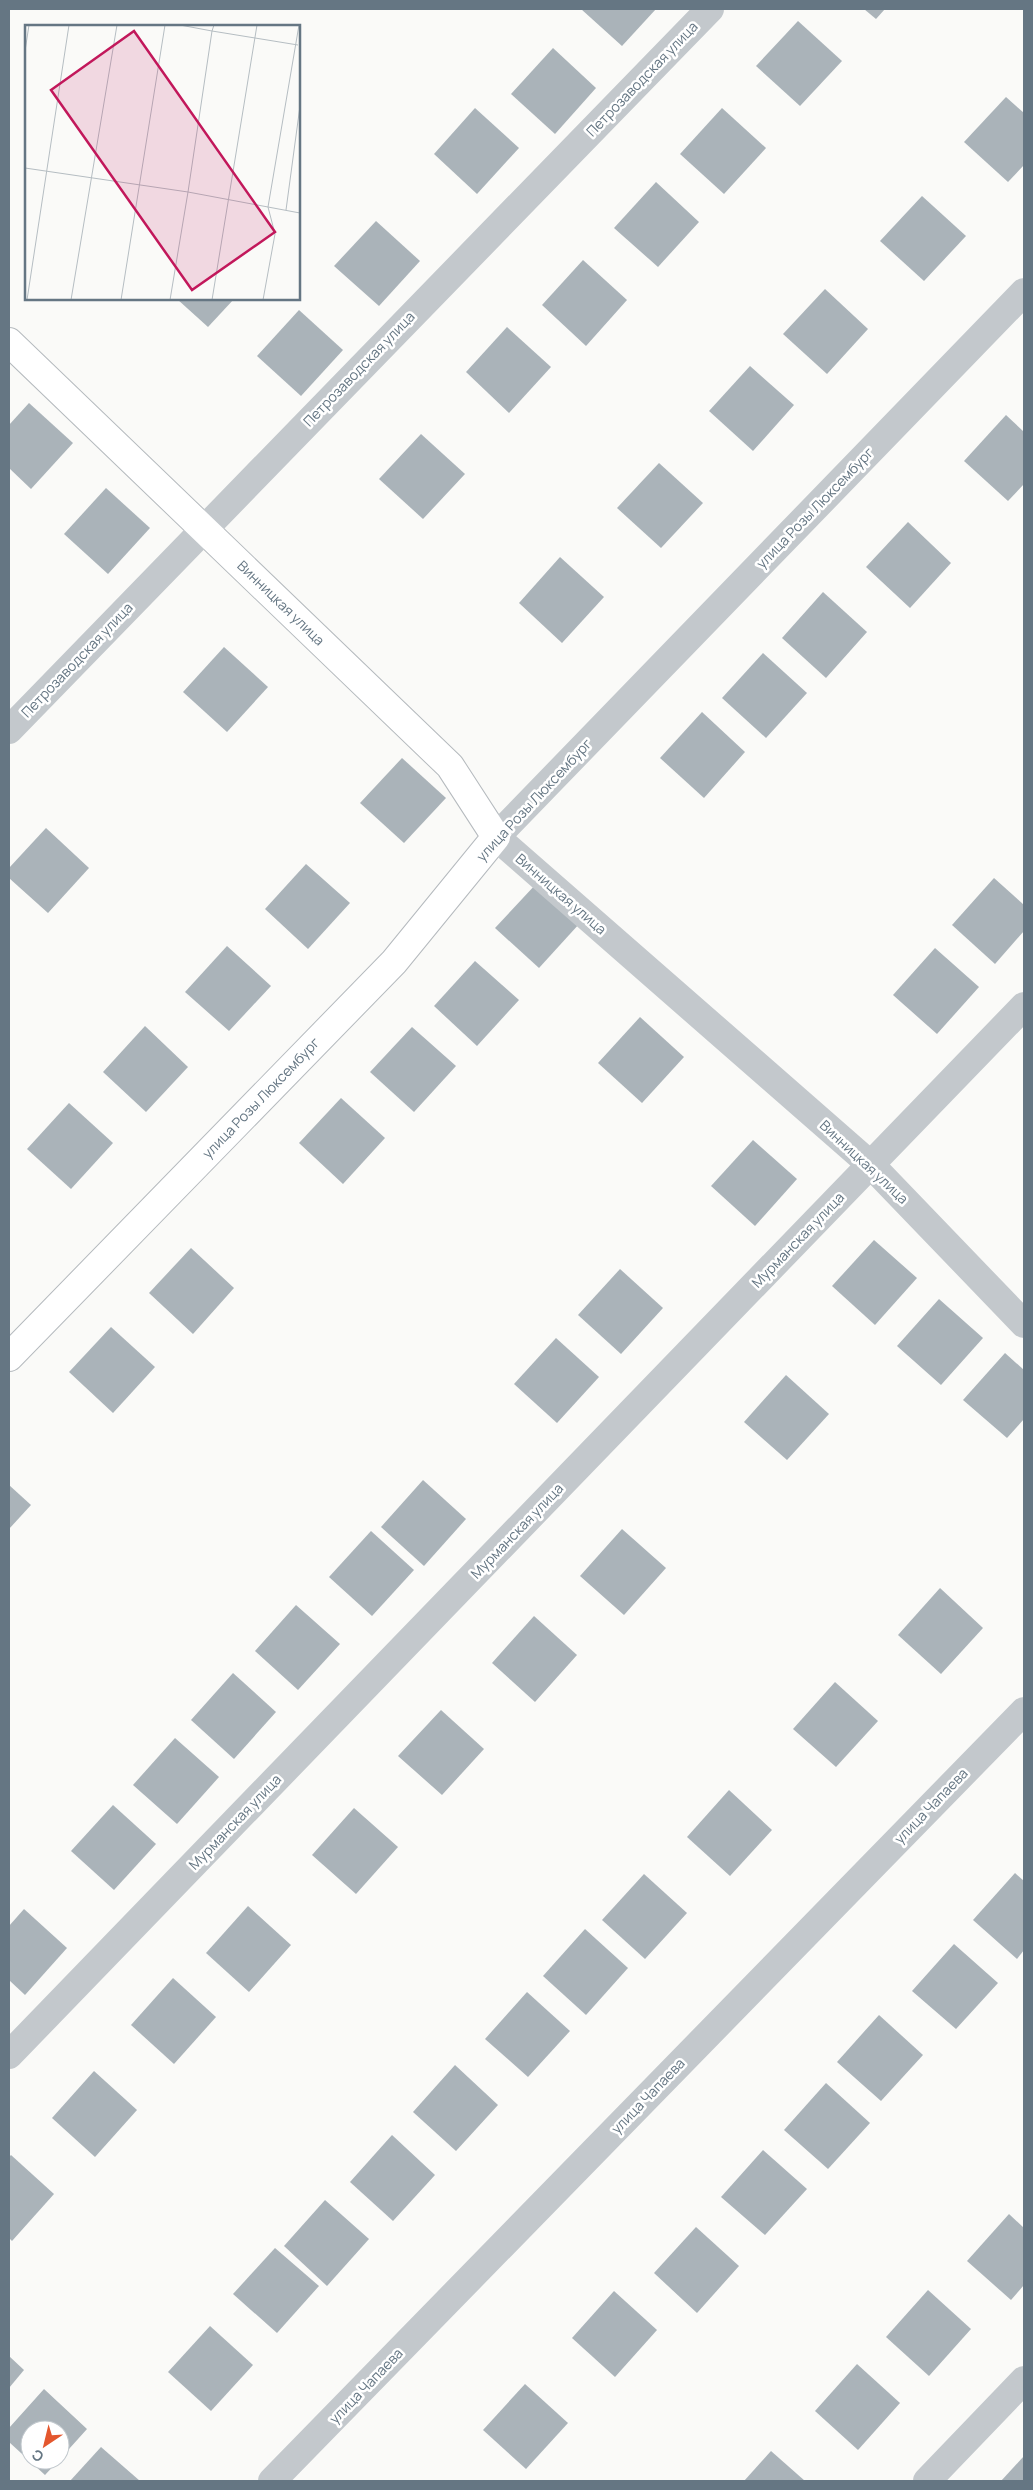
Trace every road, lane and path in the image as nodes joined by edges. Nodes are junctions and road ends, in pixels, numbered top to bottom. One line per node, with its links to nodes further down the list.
1 (710, 9): 4 (street, Петрозаводская улица)
2 (1024, 292): 6 (street, улица Розы Люксембург)
3 (9, 342): 4 (main road, Винницкая улица)
4 (204, 528): 5 (street, Петрозаводская улица); 6 (main road, Винницкая улица)
5 (9, 730)
6 (496, 837): 8 (street, Винницкая улица); 10 (main road, улица Розы Люксембург)
7 (1024, 1006): 8 (street, Мурманская улица)
8 (871, 1165): 9 (street, Винницкая улица); 12 (street, Мурманская улица)
9 (1024, 1324)
10 (9, 1357)
11 (1024, 1710): 14 (street, улица Чапаева)
12 (9, 2055)
13 (1024, 2380): 15 (street)
14 (272, 2481)
15 (927, 2481)

